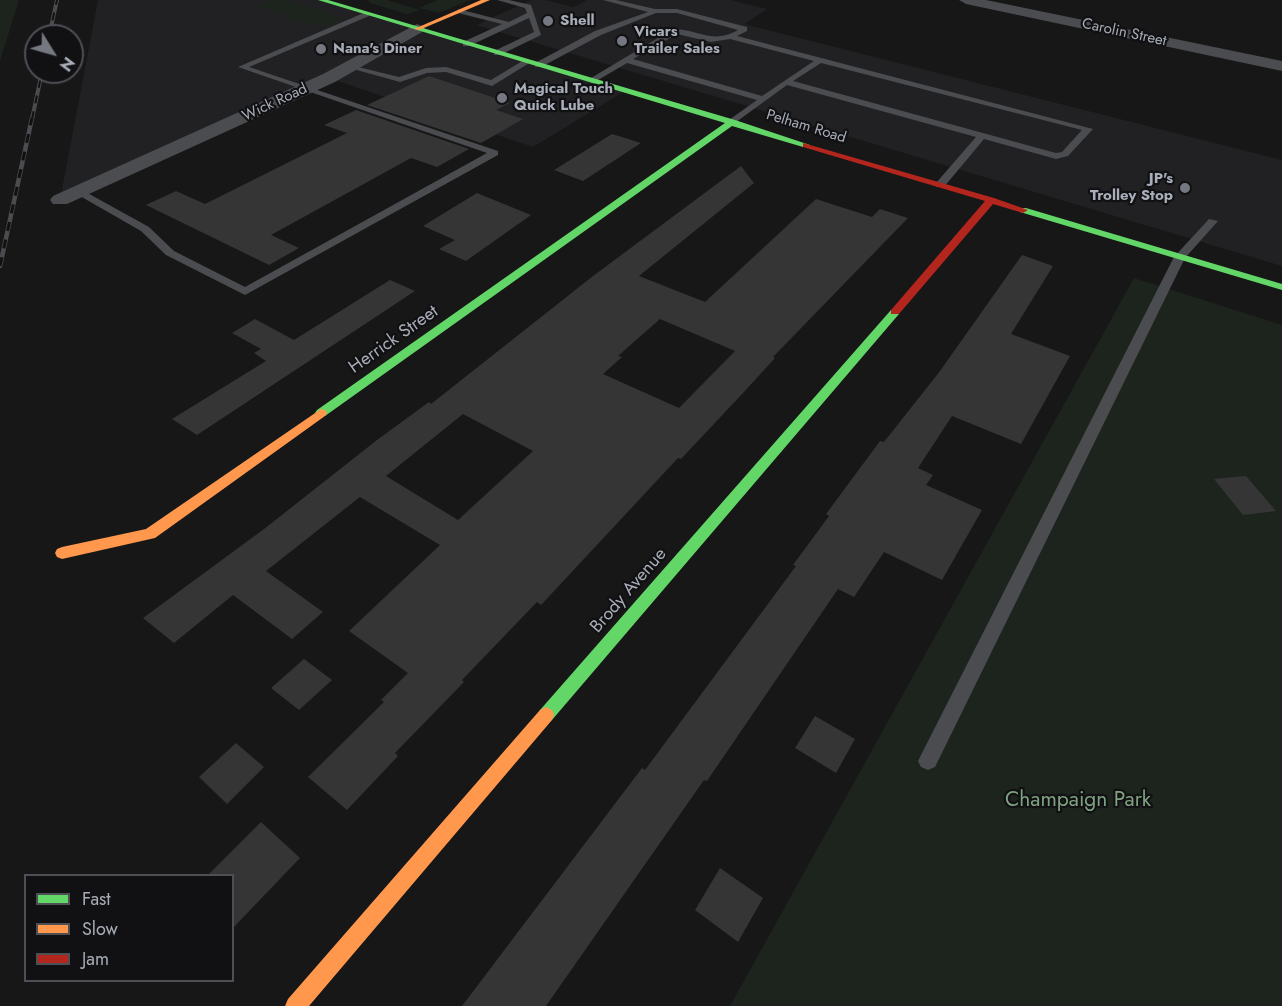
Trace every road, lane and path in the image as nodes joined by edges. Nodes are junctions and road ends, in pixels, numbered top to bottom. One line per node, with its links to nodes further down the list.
1 (487, 0): 7 (street, Wick Road)
2 (501, 0): 9 (lane)
3 (607, 0): 6 (lane)
4 (966, 0): 18 (street, Carolin Street)
5 (333, 1): 8 (street, Pelham Road)
6 (655, 10): 12 (lane); 17 (lane)
7 (461, 11): 10 (lane); 11 (street, Wick Road)
8 (366, 14): 11 (street, Pelham Road); 22 (lane)
9 (531, 14): 10 (lane); 14 (lane)
10 (509, 24): 13 (lane)
11 (417, 29): 13 (street, Pelham Road); 19 (street, Wick Road)
12 (730, 37): 15 (lane); 16 (lane)
13 (466, 44): 14 (street, Pelham Road)
14 (497, 53): 17 (street, Pelham Road)
15 (627, 60): 20 (lane); 23 (lane)
16 (819, 61): 21 (lane); 25 (lane)
17 (532, 64): 19 (lane); 20 (street, Pelham Road)
18 (1282, 66)
19 (351, 67): 22 (street, Wick Road)
20 (590, 81): 24 (street, Pelham Road)
21 (786, 82): 23 (lane); 25 (lane)
22 (308, 88): 27 (street, Wick Road); 27 (lane)
23 (764, 99): 24 (lane)
24 (732, 122): 26 (street, Pelham Road); 33 (street, Herrick Street)
25 (982, 136): 26 (lane)
26 (940, 185): 29 (street, Pelham Road)
27 (78, 192): 28 (street, Wick Road)
28 (60, 200)
29 (991, 200): 31 (street, Pelham Road); 35 (street, Brody Avenue)
30 (1213, 221): 31 (lane)
31 (1180, 257): 32 (street, Pelham Road); 34 (lane)
32 (1282, 287)
33 (62, 554)
34 (928, 761)
35 (295, 1006)

